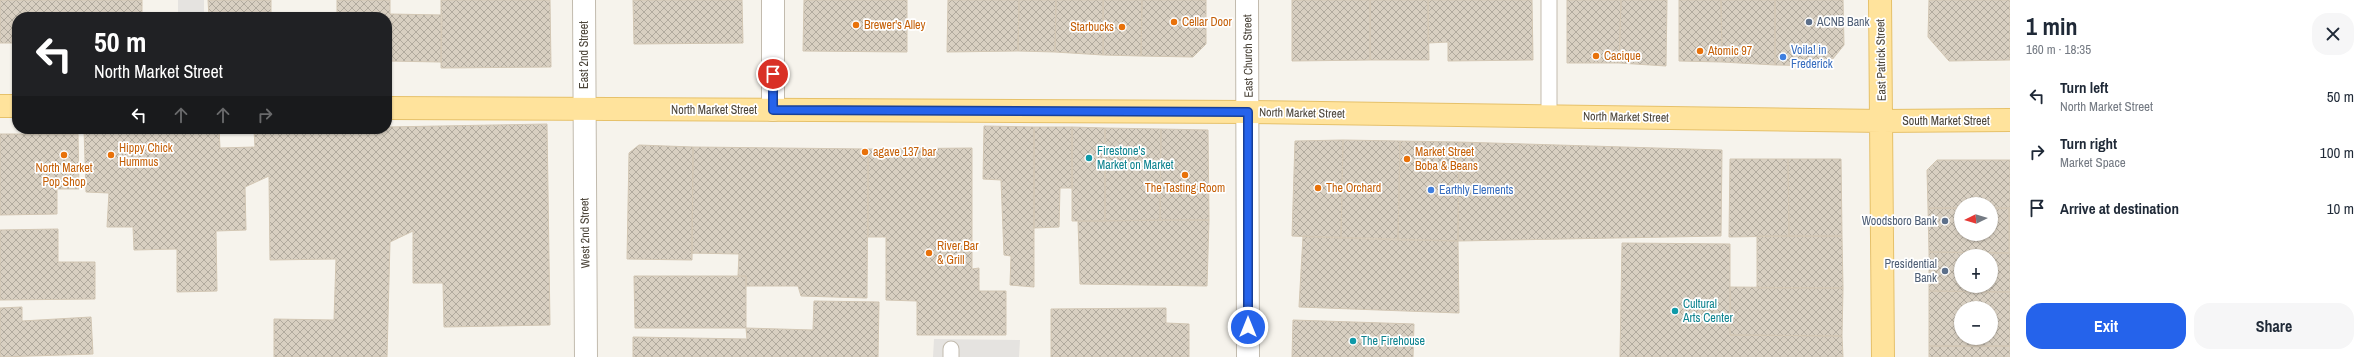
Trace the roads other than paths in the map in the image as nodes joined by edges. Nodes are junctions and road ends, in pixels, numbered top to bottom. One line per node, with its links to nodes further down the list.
1 (584, 0): 9 (street, East 2nd Street)
2 (773, 0): 10 (street)
3 (1248, 0): 11 (street, East Church Street)
4 (1549, 0): 12 (lane)
5 (1880, 0): 14 (main road, East Patrick Street)
6 (0, 106): 7 (main road)
7 (12, 106)
8 (392, 108): 9 (main road, North Market Street)
9 (584, 110): 10 (main road, North Market Street); 15 (street, West 2nd Street)
10 (773, 110): 11 (main road, North Market Street)
11 (1248, 112): 12 (main road, North Market Street); 16 (street, East Church Street)
12 (1549, 116): 14 (main road, North Market Street)
13 (2010, 120): 14 (main road, South Market Street)
14 (1882, 121): 17 (main road, East Patrick Street)
15 (586, 357)
16 (1248, 357)
17 (1883, 357)

